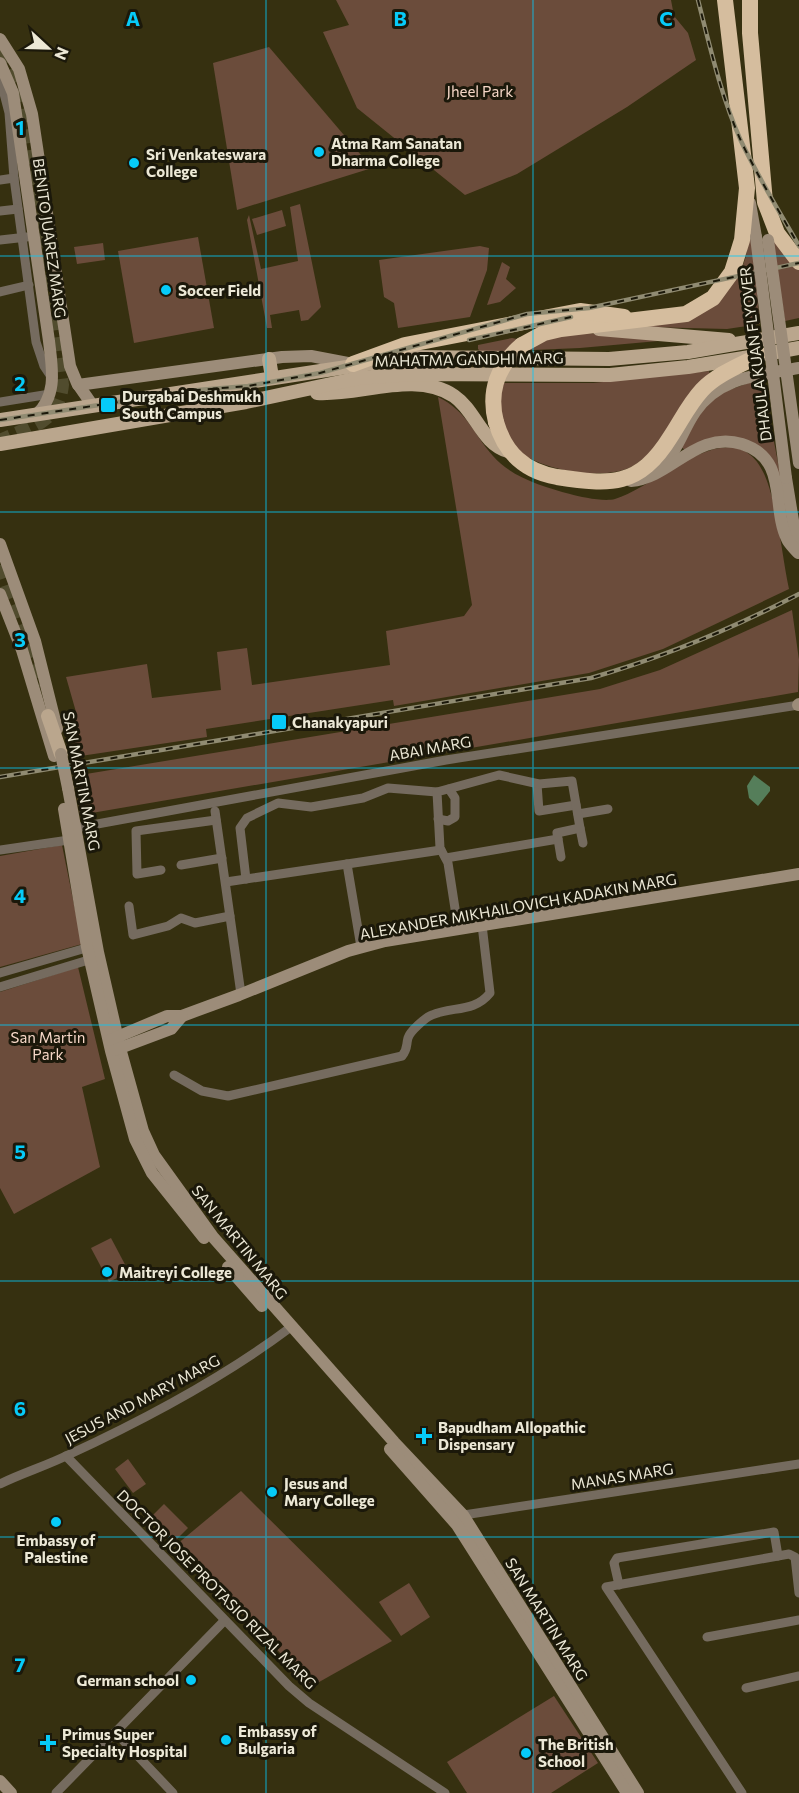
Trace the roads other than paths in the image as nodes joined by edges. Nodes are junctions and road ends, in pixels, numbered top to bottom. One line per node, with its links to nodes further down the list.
1 (725, 0): 7 (highway)
2 (750, 0): 8 (highway)
3 (0, 39): 28 (street, BENITO JUAREZ MARG)
4 (1, 73): 5 (street); 11 (street, BENITO JUAREZ MARG)
5 (14, 178): 6 (street); 9 (street)
6 (0, 180)
7 (747, 188): 12 (street, DHAULA KUAN FLYOVER); 17 (highway)
8 (765, 202): 12 (street, DHAULA KUAN FLYOVER); 14 (highway)
9 (18, 208): 10 (street); 11 (street)
10 (0, 211)
11 (28, 237): 13 (street); 15 (street); 20 (street, BENITO JUAREZ MARG)
12 (762, 238): 34 (street, DHAULA KUAN FLYOVER, bridge); 42 (street, DHAULA KUAN FLYOVER, bridge)
13 (0, 240)
14 (799, 262)
15 (29, 285): 16 (street); 20 (street)
16 (0, 292)
17 (641, 320): 18 (highway); 25 (highway)
18 (579, 328): 21 (main road); 37 (highway, bridge)
19 (799, 333): 21 (main road, MAHATMA GANDHI MARG)
20 (43, 341): 30 (street, BENITO JUAREZ MARG)
21 (741, 343): 25 (main road, MAHATMA GANDHI MARG)
22 (799, 348): 23 (main road, MAHATMA GANDHI MARG)
23 (760, 355): 29 (main road, MAHATMA GANDHI MARG); 40 (highway)
24 (269, 359): 25 (street); 27 (main road); 28 (street)
25 (353, 364): 27 (main road, MAHATMA GANDHI MARG)
26 (799, 368): 39 (street)
27 (272, 377): 32 (main road, MAHATMA GANDHI MARG)
28 (78, 385): 32 (street, BENITO JUAREZ MARG)
29 (294, 392): 36 (main road, MAHATMA GANDHI MARG); 37 (main road)
30 (50, 394): 31 (street); 33 (street, BENITO JUAREZ MARG)
31 (0, 402)
32 (93, 406): 33 (main road, MAHATMA GANDHI MARG)
33 (36, 415): 35 (main road, MAHATMA GANDHI MARG)
34 (796, 418): 38 (street, DHAULA KUAN FLYOVER, bridge)
35 (0, 420)
36 (0, 444)
37 (508, 452): 40 (highway)
38 (799, 463)
39 (650, 474): 40 (street); 42 (street)
40 (619, 482)
41 (0, 544): 46 (street, SAN MARTIN MARG)
42 (799, 556)
43 (0, 594): 46 (street, SAN MARTIN MARG)
44 (799, 705): 54 (street, ABAI MARG)
45 (47, 716): 46 (main road)
46 (57, 755): 54 (street, SAN MARTIN MARG)
47 (537, 784): 48 (street); 50 (street); 50 (street)
48 (449, 789): 49 (street); 52 (street)
49 (437, 792): 52 (street); 65 (street)
50 (577, 809): 51 (street); 53 (street)
51 (608, 809)
52 (438, 819): 58 (street)
53 (580, 828): 55 (street); 56 (street)
54 (71, 832): 57 (street, ABAI MARG); 72 (street, SAN MARTIN MARG)
55 (558, 838): 58 (street); 59 (street)
56 (583, 843)
57 (0, 850)
58 (444, 854): 61 (street); 70 (street)
59 (561, 857)
60 (222, 858): 62 (street); 63 (street); 66 (street)
61 (347, 864): 65 (street); 71 (street)
62 (182, 866)
63 (161, 870)
64 (799, 874): 69 (street, ALEXANDER MIKHAILOVICH KADAKIN MARG)
65 (246, 879): 66 (street)
66 (226, 882): 68 (street)
67 (129, 906): 68 (street)
68 (230, 916): 75 (street)
69 (482, 925): 70 (street, ALEXANDER MIKHAILOVICH KADAKIN MARG); 77 (street)
70 (458, 928): 71 (street, ALEXANDER MIKHAILOVICH KADAKIN MARG)
71 (361, 947): 75 (street, ALEXANDER MIKHAILOVICH KADAKIN MARG)
72 (93, 952): 73 (street); 74 (street); 76 (street, SAN MARTIN MARG)
73 (0, 973)
74 (0, 987)
75 (241, 994): 76 (street, ALEXANDER MIKHAILOVICH KADAKIN MARG)
76 (114, 1044): 78 (street, SAN MARTIN MARG)
77 (174, 1075)
78 (288, 1329): 79 (street, JESUS AND MARY MARG); 82 (street, SAN MARTIN MARG); 83 (street, SAN MARTIN MARG)
79 (66, 1456): 81 (street, JESUS AND MARY MARG); 88 (street, DOCTOR JOSE PROTASIO RIZAL MARG)
80 (799, 1464): 82 (street, MANAS MARG)
81 (0, 1484)
82 (464, 1515): 83 (street, MANAS MARG); 99 (street, SAN MARTIN MARG)
83 (450, 1517): 98 (street, SAN MARTIN MARG)
84 (778, 1556): 85 (street); 85 (street); 86 (street)
85 (619, 1585): 100 (street)
86 (799, 1593)
87 (799, 1620): 89 (street)
88 (224, 1621): 92 (street); 97 (street, DOCTOR JOSE PROTASIO RIZAL MARG)
89 (707, 1636)
90 (799, 1676): 91 (street)
91 (747, 1688)
92 (115, 1732): 95 (street); 96 (street)
93 (0, 1781): 94 (street)
94 (11, 1793)
95 (56, 1793)
96 (172, 1793)
97 (445, 1793)
98 (627, 1793)
99 (638, 1793)
100 (742, 1793)

